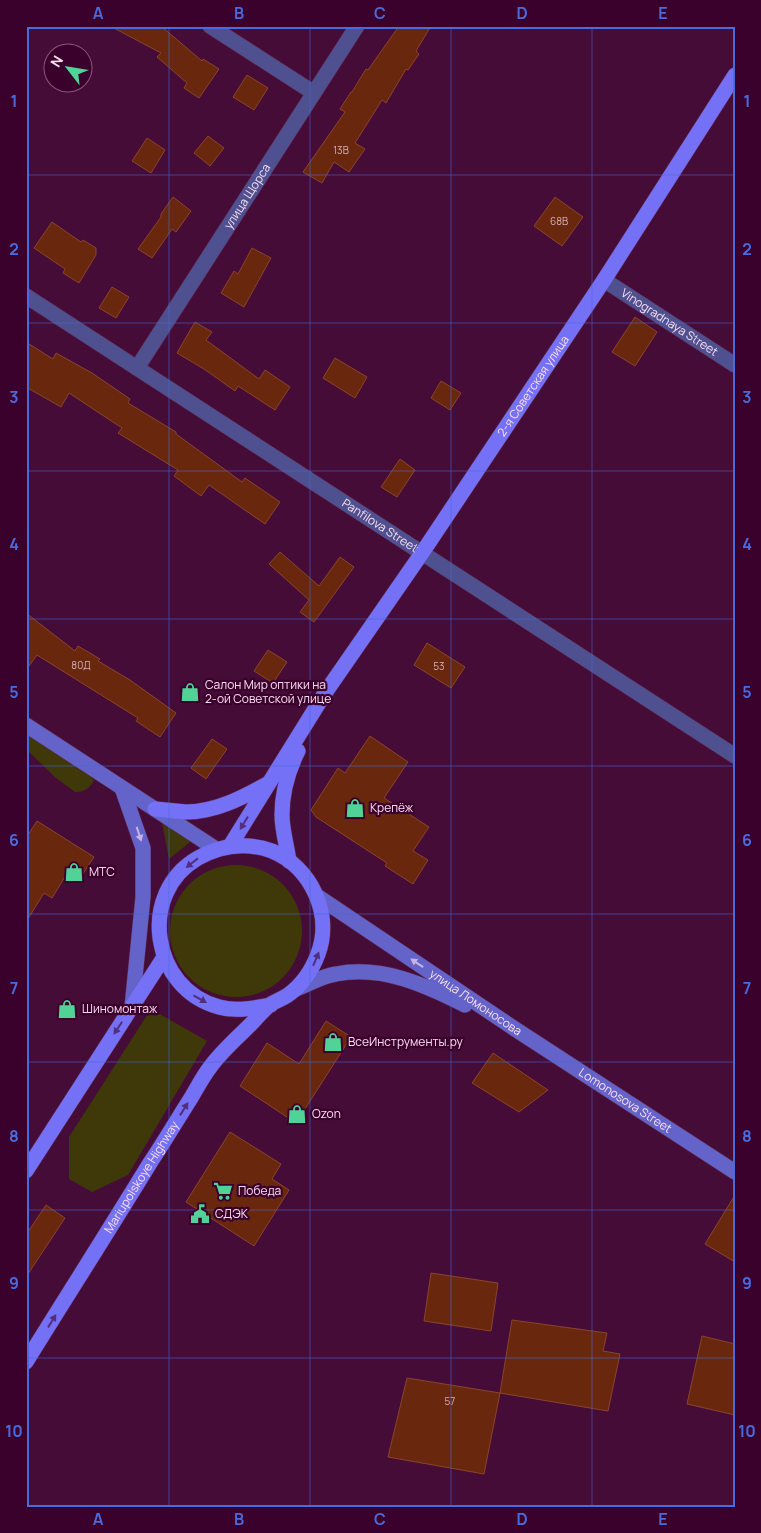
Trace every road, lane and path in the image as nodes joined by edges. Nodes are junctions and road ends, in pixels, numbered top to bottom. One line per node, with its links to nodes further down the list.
1 (210, 26): 4 (street)
2 (357, 26): 4 (street, улица Щорса)
3 (735, 75): 5 (main road, 2-я Советская улица)
4 (314, 93): 8 (street, улица Щорса)
5 (604, 280): 7 (street, Vinogradnaya Street); 9 (main road, 2-я Советская улица)
6 (26, 296): 8 (street, Panfilova Street)
7 (735, 365)
8 (137, 368): 9 (street, Panfilova Street)
9 (422, 553): 10 (main road, 2-я Советская улица); 12 (street, Panfilova Street)
10 (325, 693): 13 (main road, 2-я Советская улица); 17 (main road, 2-я Советская улица)
11 (26, 725): 14 (street)
12 (735, 756)
13 (268, 784): 15 (main road, 2-я Советская улица); 16 (main road, 2-я Советская улица, one-way to 16)
14 (122, 788): 15 (street); 22 (street, one-way to 22)
15 (154, 809): 16 (street)
16 (223, 848): 17 (main road); 19 (main road, one-way to 19)
17 (289, 861): 18 (main road)
18 (317, 896): 20 (main road, one-way to 18); 23 (street, улица Ломоносова, one-way to 18)
19 (164, 957): 21 (main road, one-way to 21); 22 (main road)
20 (296, 989): 21 (main road); 23 (street, улица Ломоносова)
21 (270, 1004): 26 (main road, Mariupolskoye Highway, one-way to 21)
22 (132, 1007): 24 (main road, one-way to 24)
23 (515, 1029): 25 (street, Lomonosova Street)
24 (26, 1172)
25 (735, 1172)
26 (26, 1362)

